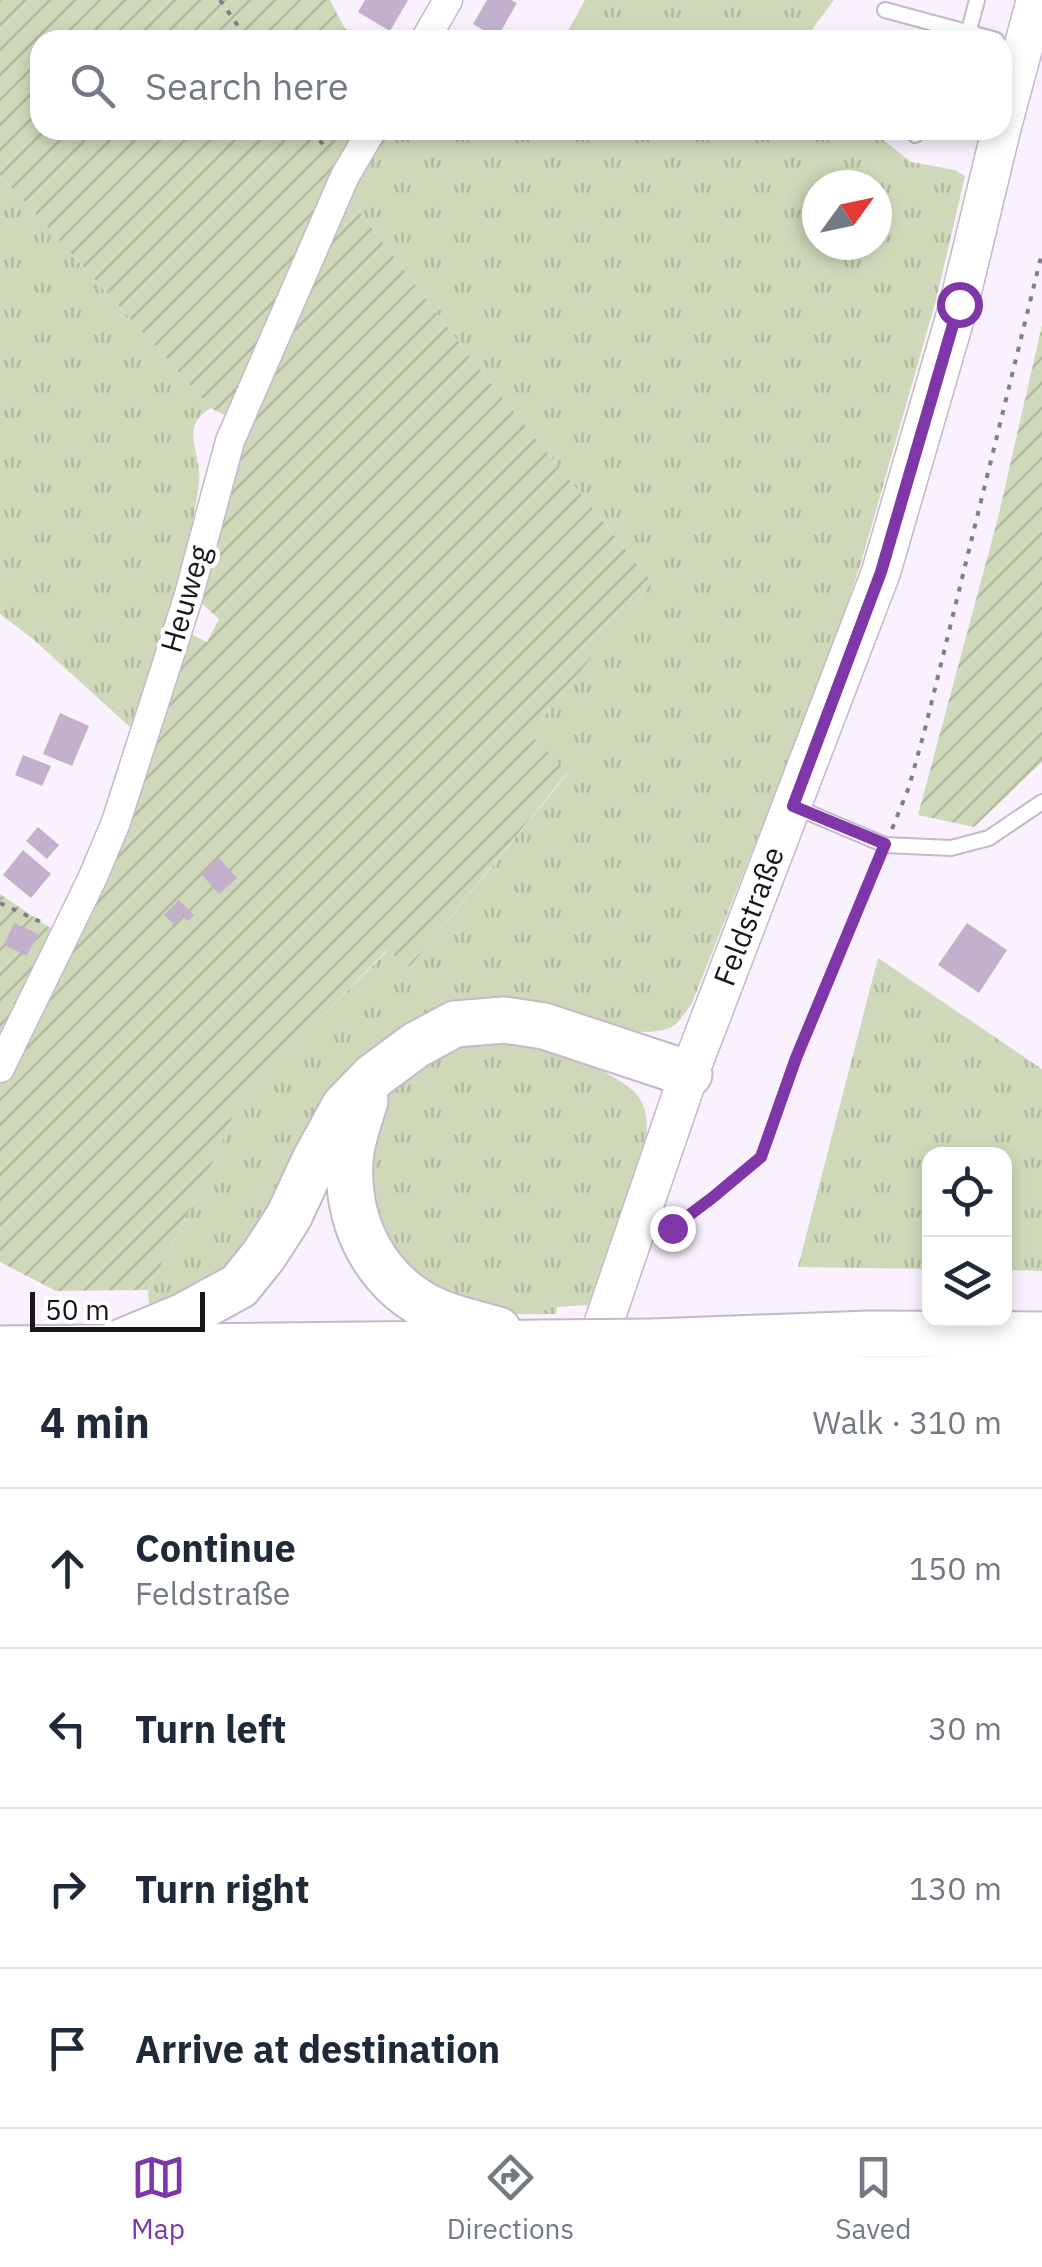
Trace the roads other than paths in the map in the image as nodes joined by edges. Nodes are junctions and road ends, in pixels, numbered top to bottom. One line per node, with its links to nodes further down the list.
1 (448, 0): 5 (street)
2 (977, 0): 7 (lane)
3 (1036, 0): 8 (main road, Feldstraße)
4 (885, 10): 6 (lane)
5 (431, 30)
6 (948, 30)
7 (969, 30)
8 (1012, 36)
9 (366, 140): 13 (street, Heuweg)
10 (999, 140): 12 (main road, Feldstraße)
11 (1042, 802): 12 (lane)
12 (793, 806): 14 (main road, Feldstraße)
13 (0, 1068)
14 (689, 1074): 15 (highway); 20 (main road, Feldstraße)
15 (374, 1076): 17 (highway); 18 (highway)
16 (1042, 1335): 17 (highway, bridge)
17 (543, 1343): 18 (highway)
18 (108, 1348): 19 (highway)
19 (0, 1349)
20 (592, 1357)

